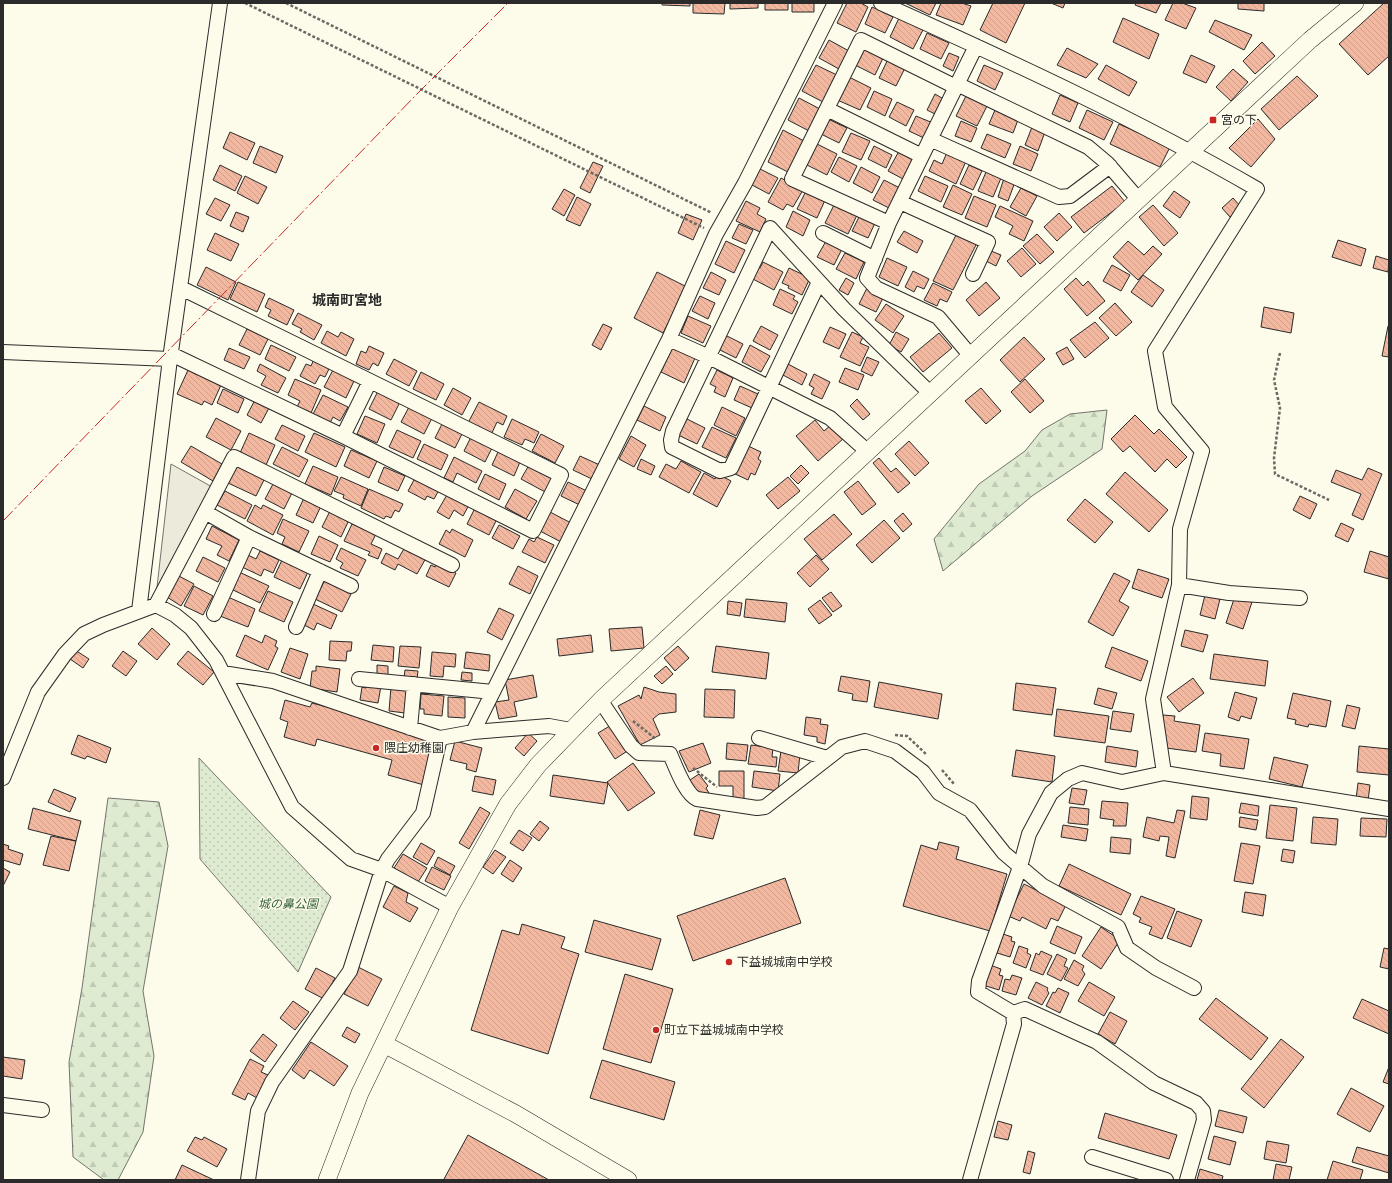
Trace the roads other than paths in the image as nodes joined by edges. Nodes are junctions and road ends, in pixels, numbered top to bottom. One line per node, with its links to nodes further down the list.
1 (220, 3): 19 (street)
2 (836, 3): 20 (street)
3 (881, 3): 5 (street)
4 (1355, 3): 9 (street)
5 (976, 46): 6 (street); 9 (street)
6 (957, 85): 7 (street); 8 (street); 11 (street)
7 (827, 108): 10 (street); 14 (street)
8 (930, 139): 10 (street); 11 (street)
9 (1190, 151): 12 (street); 34 (street)
10 (922, 156): 13 (street)
11 (1110, 166): 12 (street)
12 (1138, 200): 22 (street)
13 (900, 202): 14 (street); 17 (street)
14 (889, 223): 16 (street)
15 (823, 233): 16 (street)
16 (875, 259): 22 (street)
17 (973, 274)
18 (819, 282): 24 (street); 26 (street); 27 (street)
19 (181, 288): 23 (street); 25 (street)
20 (669, 339): 24 (street); 44 (street)
21 (3, 352): 23 (street)
22 (970, 355): 27 (street)
23 (170, 356): 28 (street); 38 (street)
24 (709, 356): 26 (street); 26 (street)
25 (370, 381): 28 (street); 28 (street)
26 (768, 388): 29 (street)
27 (930, 393): 29 (street)
28 (344, 436)
29 (867, 451): 45 (street)
30 (205, 512): 31 (street); 32 (street); 37 (street)
31 (249, 537): 33 (street); 39 (street)
32 (452, 565)
33 (320, 571): 35 (street); 40 (street)
34 (1179, 585): 36 (street); 52 (street)
35 (351, 586)
36 (1300, 598)
37 (156, 605): 38 (street); 41 (street)
38 (139, 611): 53 (street)
39 (214, 614)
40 (296, 627)
41 (223, 673): 46 (street); 56 (street)
42 (359, 679): 43 (street)
43 (414, 684): 44 (street); 46 (street)
44 (493, 692): 48 (street)
45 (600, 700): 47 (street); 51 (street)
46 (410, 728): 49 (street)
47 (571, 730): 48 (street); 57 (street)
48 (473, 732): 49 (street)
49 (440, 738): 56 (street)
50 (759, 738): 51 (street)
51 (827, 758): 55 (street)
52 (1164, 773): 54 (street); 55 (street)
53 (3, 778)
54 (1389, 809)
55 (1020, 867): 58 (street); 59 (street)
56 (382, 870): 57 (street); 64 (street)
57 (450, 907): 60 (street)
58 (1194, 988)
59 (1013, 1013): 67 (street); 69 (street)
60 (384, 1044): 65 (street); 66 (street)
61 (3, 1105): 62 (street)
62 (42, 1110)
63 (1092, 1157): 68 (street)
64 (248, 1180)
65 (327, 1180)
66 (628, 1180)
67 (970, 1180)
68 (1166, 1180)
69 (1187, 1180)

